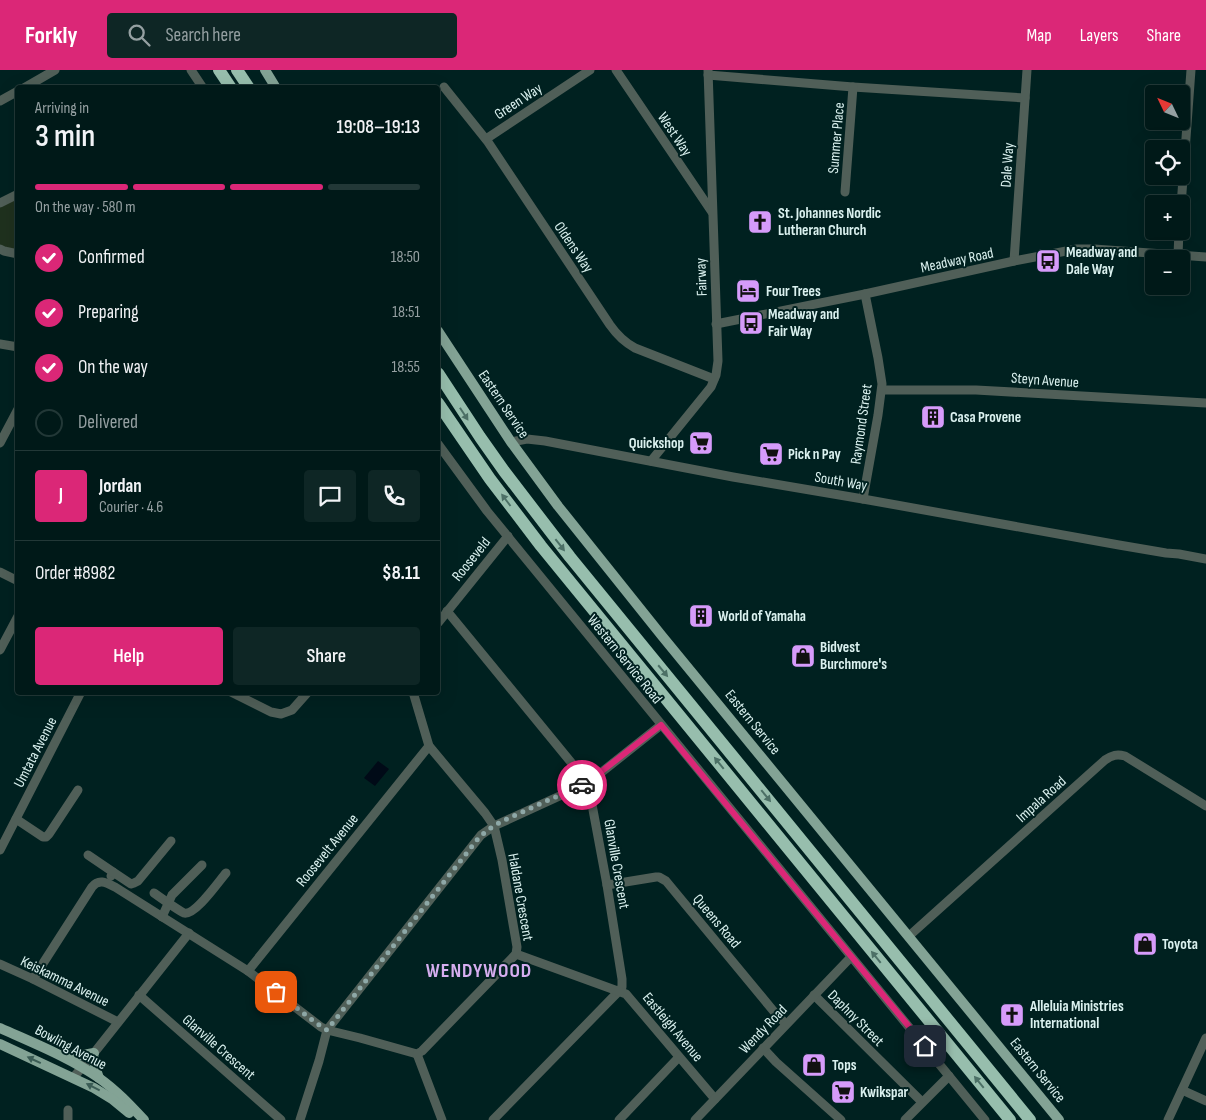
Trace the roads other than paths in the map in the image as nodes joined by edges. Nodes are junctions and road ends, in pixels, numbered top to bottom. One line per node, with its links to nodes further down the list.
1 (56, 70): 11 (street)
2 (191, 70): 12 (street)
3 (219, 70): 13 (highway)
4 (237, 70): 14 (highway)
5 (265, 70): 15 (main road)
6 (590, 70): 21 (street, Green Way)
7 (616, 70): 26 (street, West Way)
8 (1028, 70): 19 (street, Dale Way)
9 (1191, 70): 23 (street)
10 (708, 73): 17 (street); 26 (street, Fairway)
11 (29, 85)
12 (201, 85)
13 (229, 85)
14 (247, 85)
15 (274, 85)
16 (444, 87): 21 (street, Oldens Way)
17 (853, 87): 19 (street); 22 (street, Summer Place)
18 (15, 92): 20 (street)
19 (1025, 98): 32 (street, Dale Way)
20 (0, 100)
21 (486, 139): 39 (street, Oldens Way)
22 (845, 192)
23 (1182, 195)
24 (15, 196): 25 (street)
25 (0, 203)
26 (712, 212): 34 (street, Fairway)
27 (0, 249): 28 (street)
28 (15, 253)
29 (1145, 253): 32 (street, Meadway Road)
30 (1190, 256): 31 (street, Meadway Road)
31 (1206, 257)
32 (1014, 262): 33 (street, Meadway Road)
33 (865, 294): 34 (street, Meadway Road); 40 (street, Raymond Street)
34 (716, 324): 39 (street, Fairway)
35 (440, 334): 44 (main road, Eastern Service)
36 (0, 344): 37 (street)
37 (15, 346)
38 (440, 376): 124 (highway, one-way to 124)
39 (714, 379): 47 (street, Fairway)
40 (882, 390): 41 (street, Steyn Avenue); 48 (street, Raymond Street)
41 (1206, 403)
42 (440, 406): 123 (highway, one-way to 42)
43 (15, 415): 45 (street)
44 (511, 442): 47 (street, South Way); 82 (main road, Eastern Service)
45 (0, 443)
46 (440, 447): 49 (street, Western Service Road)
47 (651, 461): 48 (street, South Way)
48 (863, 499): 50 (street, South Way)
49 (508, 536): 55 (street, Rooseveld); 63 (street, Western Service Road)
50 (1166, 553): 51 (street, South Way); 52 (street, South Way)
51 (1206, 559)
52 (1206, 565)
53 (0, 572): 54 (street)
54 (15, 580)
55 (447, 611): 56 (street, Rooseveld); 65 (street, Glanville Crescent)
56 (440, 620)
57 (15, 622): 58 (street)
58 (0, 650)
59 (79, 695): 68 (street, Umtata Avenue)
60 (237, 695): 61 (street)
61 (305, 695)
62 (414, 695): 64 (street, Haldane Crescent)
63 (661, 725): 65 (street); 84 (street, Western Service Road)
64 (429, 746): 69 (street, Haldane Crescent); 86 (street, Roosevelt Avenue)
65 (588, 782): 69 (street); 77 (street, Glanville Crescent)
66 (78, 790): 68 (street)
67 (1206, 806): 82 (street, Impala Road)
68 (16, 819): 71 (street, Umtata Avenue)
69 (494, 826): 83 (street, Haldane Crescent); 94 (street)
70 (171, 841): 74 (street)
71 (0, 850)
72 (88, 855): 74 (street)
73 (202, 865): 79 (street)
74 (113, 872): 76 (street)
75 (226, 873): 79 (street)
76 (103, 882): 80 (street); 87 (street)
77 (607, 885): 88 (street, Glanville Crescent); 92 (street, Queens Road)
78 (154, 893): 79 (street)
79 (168, 902): 80 (street)
80 (162, 917): 81 (street)
81 (188, 933): 86 (street); 89 (street)
82 (909, 936): 125 (main road, Eastern Service)
83 (516, 954): 88 (street, Eastleigh Avenue); 100 (street, Haldane Crescent)
84 (851, 957): 90 (street, Wendy Road); 103 (street, Western Service Road)
85 (0, 964): 87 (street, Keiskamma Avenue)
86 (248, 971): 94 (street)
87 (34, 979): 91 (street, Keiskamma Avenue)
88 (619, 991): 101 (street, Eastleigh Avenue); 117 (street)
89 (139, 995): 91 (street); 114 (street, Glanville Crescent)
90 (814, 995): 92 (street, Wendy Road); 109 (street, Daphny Street)
91 (118, 1022): 99 (street)
92 (786, 1024): 97 (street, Wendy Road)
93 (0, 1028): 98 (main road, Bowling Avenue)
94 (327, 1030): 100 (street); 115 (street)
95 (1206, 1038): 106 (street)
96 (0, 1044): 104 (main road, Bowling Avenue, one-way to 96)
97 (763, 1048): 107 (street, Wendy Road); 120 (street)
98 (54, 1052): 99 (main road); 102 (main road, Bowling Avenue)
99 (94, 1053): 102 (street); 105 (main road)
100 (417, 1054): 116 (street)
101 (679, 1056): 107 (street, Eastleigh Avenue); 118 (street)
102 (82, 1067): 104 (street); 105 (main road, Bowling Avenue)
103 (949, 1076): 109 (street); 122 (street, Western Service Road)
104 (73, 1078): 112 (main road, Bowling Avenue, one-way to 104)
105 (99, 1078): 113 (main road, Bowling Avenue)
106 (1182, 1090): 108 (street); 126 (street)
107 (715, 1099): 119 (street, Wendy Road)
108 (1206, 1101)
109 (922, 1102): 121 (street)
110 (68, 1110): 111 (street)
111 (68, 1120)
112 (137, 1120)
113 (144, 1120)
114 (281, 1120)
115 (300, 1120)
116 (442, 1120)
117 (493, 1120)
118 (619, 1120)
119 (695, 1120)
120 (841, 1120)
121 (905, 1120)
122 (985, 1120)
123 (1010, 1120)
124 (1030, 1120)
125 (1059, 1120)
126 (1168, 1120)

